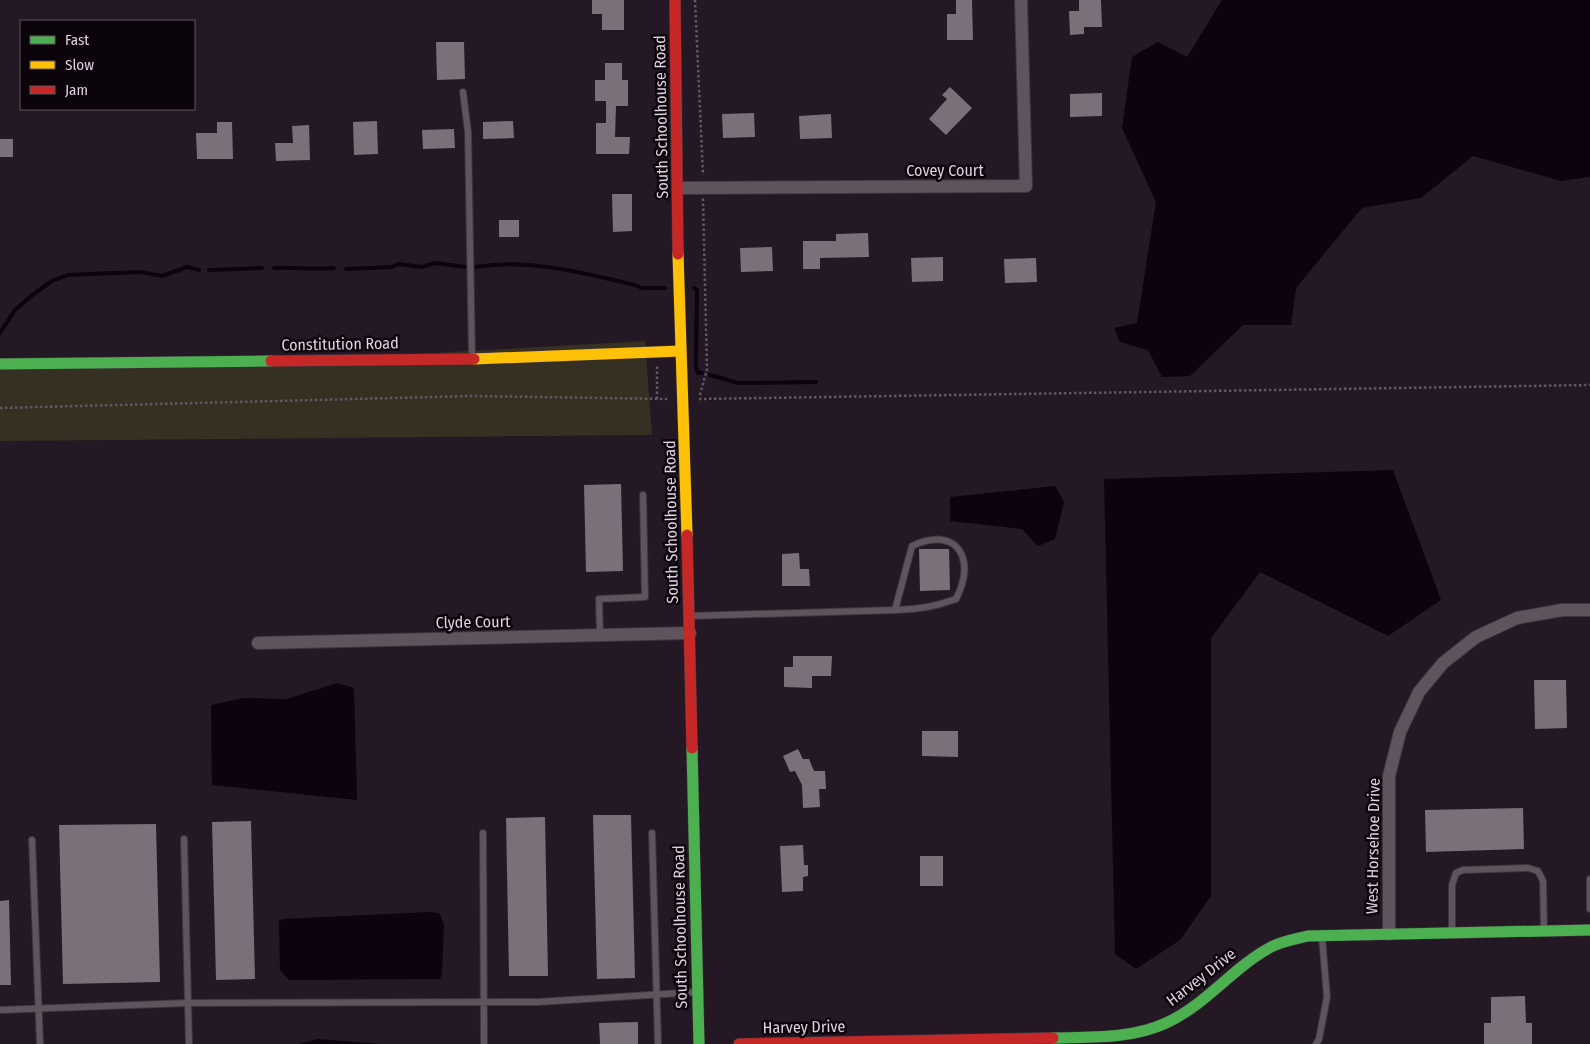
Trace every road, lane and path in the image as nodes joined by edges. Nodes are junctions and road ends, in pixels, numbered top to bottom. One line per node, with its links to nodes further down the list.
1 (675, 0): 4 (street, South Schoolhouse Road)
2 (1021, 0): 4 (street, Covey Court)
3 (462, 92): 7 (lane)
4 (679, 188): 5 (street, South Schoolhouse Road)
5 (681, 351): 6 (street, Constitution Road); 17 (street, South Schoolhouse Road)
6 (657, 352): 7 (street, Constitution Road); 10 (path)
7 (472, 359): 8 (street, Constitution Road)
8 (0, 364)
9 (1590, 385): 12 (path)
10 (657, 399): 11 (path); 13 (path)
11 (671, 399)
12 (691, 399)
13 (0, 408)
14 (643, 495): 19 (lane)
15 (895, 610): 15 (lane); 17 (lane)
16 (1590, 610): 30 (street, West Horsehoe Drive)
17 (689, 616): 18 (street, South Schoolhouse Road)
18 (690, 633): 19 (street, Clyde Court); 32 (street, South Schoolhouse Road)
19 (600, 636): 20 (street, Clyde Court)
20 (258, 644)
21 (483, 833): 35 (lane)
22 (652, 833): 33 (lane)
23 (184, 839): 34 (lane)
24 (32, 840): 36 (lane)
25 (1590, 879): 26 (lane)
26 (1590, 909)
27 (1590, 930): 28 (street, Harvey Drive)
28 (1544, 931): 29 (street, Harvey Drive); 29 (lane)
29 (1452, 933): 30 (street, Harvey Drive)
30 (1388, 934): 31 (street, Harvey Drive)
31 (1322, 936): 43 (street, Harvey Drive); 44 (lane)
32 (698, 992): 33 (lane); 42 (street, South Schoolhouse Road)
33 (657, 994): 35 (lane); 41 (lane)
34 (187, 1003): 35 (lane); 36 (lane); 39 (lane)
35 (484, 1003): 40 (lane)
36 (39, 1009): 37 (lane); 38 (lane)
37 (0, 1010)
38 (40, 1044)
39 (189, 1044)
40 (484, 1044)
41 (658, 1044)
42 (699, 1044)
43 (739, 1044)
44 (1316, 1044)

